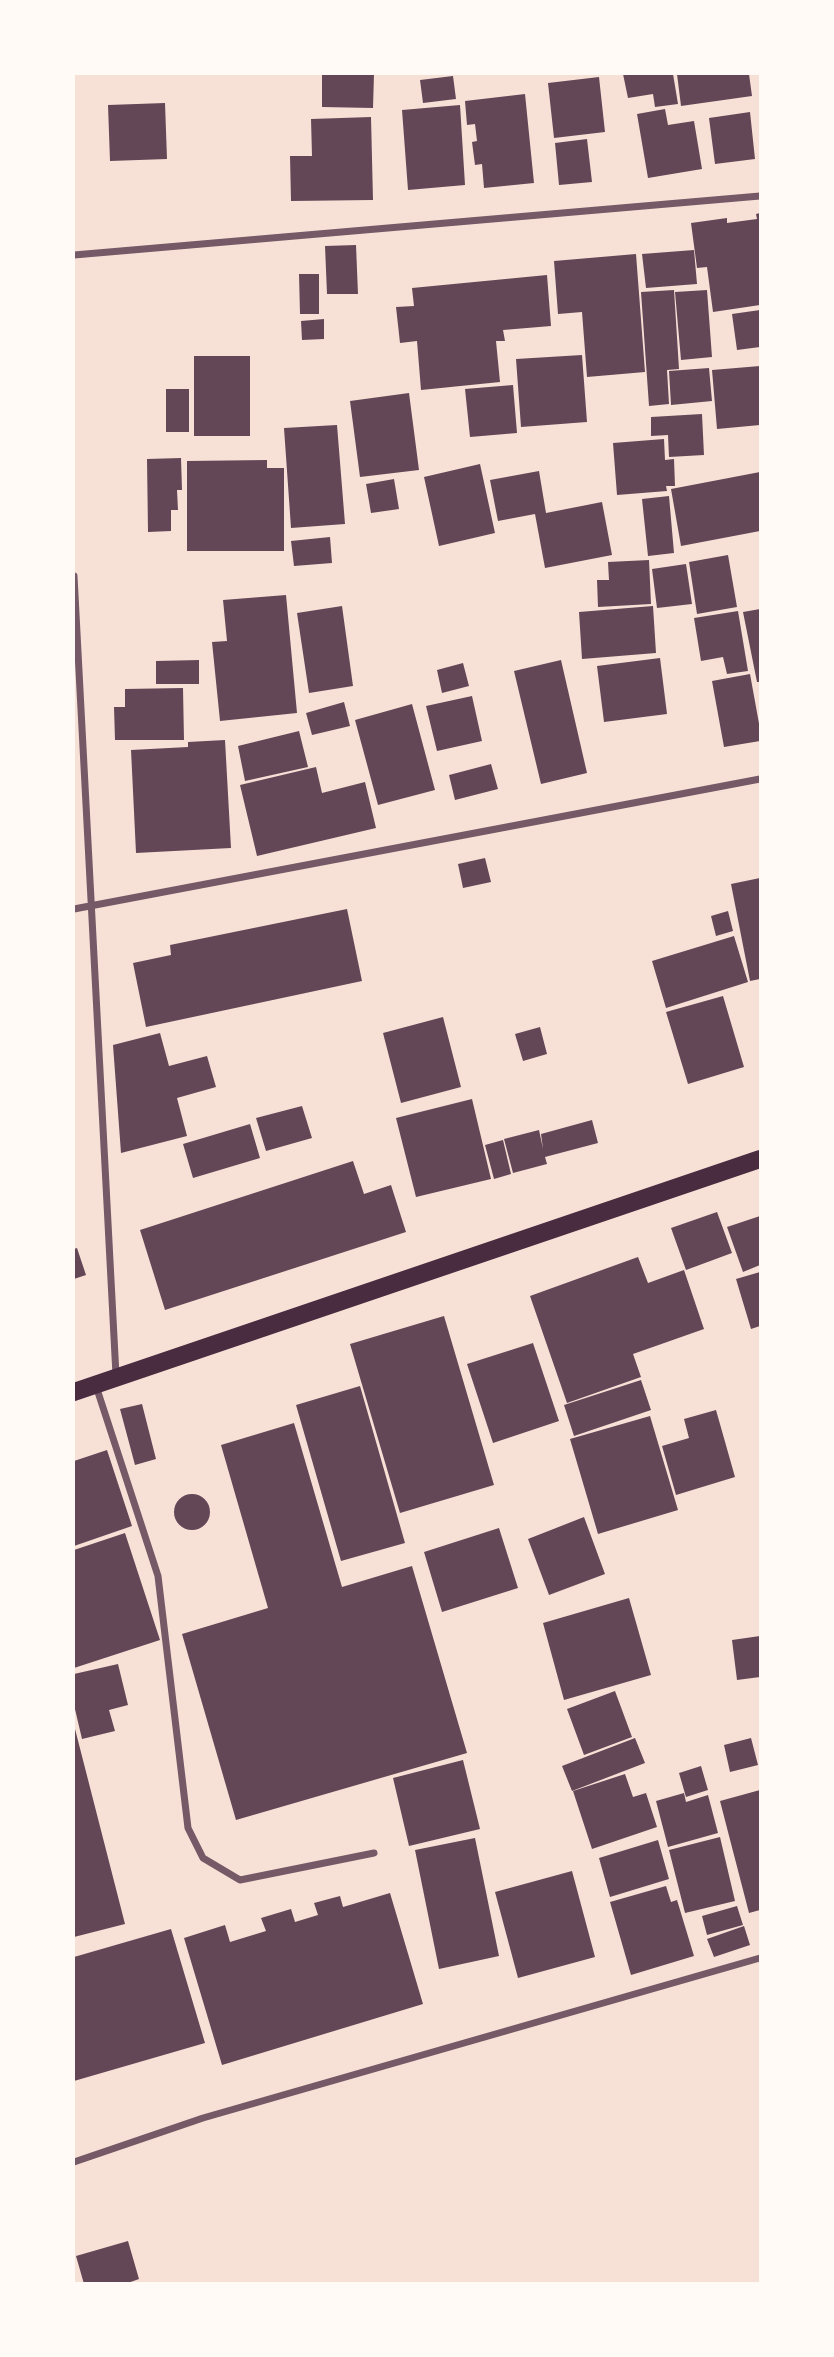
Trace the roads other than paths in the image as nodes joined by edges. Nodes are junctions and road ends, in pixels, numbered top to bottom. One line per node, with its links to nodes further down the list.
1 (761, 196): 2 (street)
2 (74, 255)
3 (74, 576): 5 (street)
4 (761, 779): 5 (street)
5 (91, 905): 6 (street); 8 (street)
6 (74, 909)
7 (761, 1159): 8 (main road)
8 (116, 1379): 9 (main road)
9 (95, 1385): 10 (main road); 11 (street)
10 (74, 1392)
11 (374, 1853)
12 (761, 1958): 13 (street)
13 (74, 2162)

